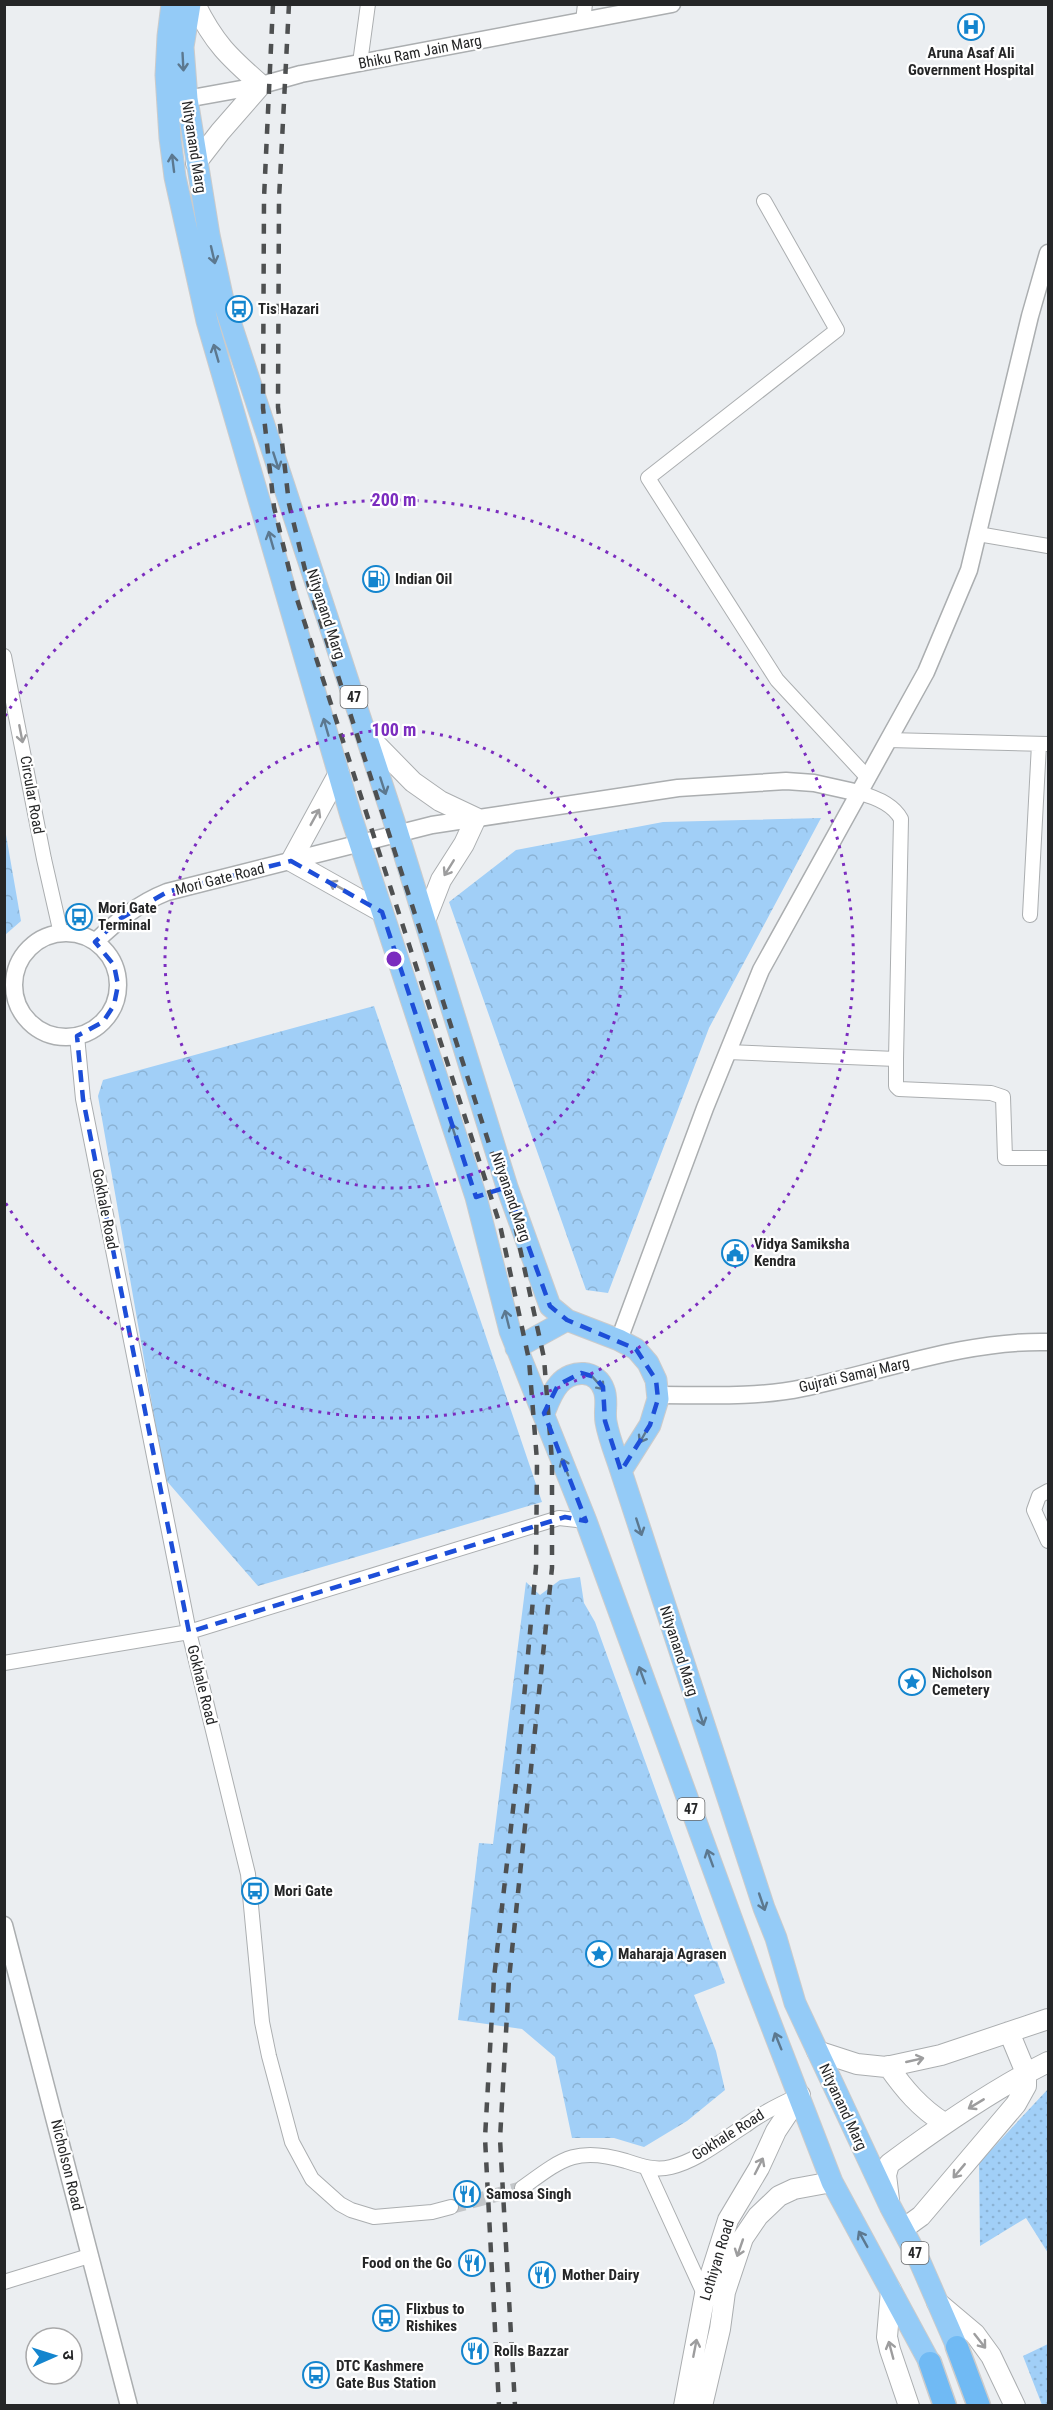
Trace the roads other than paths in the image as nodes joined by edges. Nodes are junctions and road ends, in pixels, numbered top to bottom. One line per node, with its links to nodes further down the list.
1 (172, 4): 8 (main road, Nityanand Marg / 47)
2 (192, 4): 7 (main road); 8 (main road, Nityanand Marg / 47, one-way to 8)
3 (368, 4): 6 (street)
4 (672, 4): 5 (street, Bhiku Ram Jain Marg)
5 (584, 13): 6 (street, Bhiku Ram Jain Marg)
6 (360, 63): 7 (street, Bhiku Ram Jain Marg)
7 (261, 85): 8 (street, Bhiku Ram Jain Marg); 9 (main road)
8 (177, 101): 9 (main road, Nityanand Marg / 47); 13 (main road, Nityanand Marg / 47, one-way to 8)
9 (196, 163): 12 (main road, Nityanand Marg / 47, one-way to 12)
10 (764, 201): 24 (street)
11 (1048, 253): 16 (street)
12 (257, 403): 13 (main road); 14 (main road, Nityanand Marg / 47)
13 (233, 411): 15 (main road, Nityanand Marg / 47)
14 (268, 436): 15 (main road); 20 (main road, Nityanand Marg / 47, one-way to 20)
15 (243, 445): 23 (main road, Nityanand Marg / 47, one-way to 15)
16 (978, 534): 17 (street); 21 (street)
17 (1048, 546)
18 (4, 656): 19 (street, Circular Road)
19 (7, 681): 33 (street, Circular Road, one-way to 33)
20 (366, 734): 26 (main road); 27 (main road, Nityanand Marg / 47, one-way to 27)
21 (888, 740): 22 (street); 24 (street)
22 (1044, 744): 31 (street)
23 (339, 773): 28 (main road, Nityanand Marg / 47); 29 (main road, one-way to 23)
24 (868, 778): 25 (street)
25 (860, 793): 26 (street, Mori Gate Road); 37 (street); 38 (street)
26 (476, 818): 27 (street, Mori Gate Road); 32 (main road, one-way to 32)
27 (398, 833): 28 (street, Mori Gate Road); 32 (main road, Nityanand Marg / 47)
28 (360, 843): 29 (street, Mori Gate Road); 30 (main road, Nityanand Marg / 47)
29 (291, 861): 30 (main road, one-way to 29); 34 (street, Mori Gate Road)
30 (382, 912): 41 (main road, Nityanand Marg / 47, one-way to 30)
31 (1030, 915)
32 (425, 921): 40 (main road, Nityanand Marg / 47)
33 (61, 933): 34 (street); 35 (street)
34 (94, 942): 36 (street)
35 (9, 978): 36 (street)
36 (77, 1036): 52 (street, Gokhale Road)
37 (728, 1052): 38 (street); 43 (street)
38 (896, 1059): 39 (street)
39 (1048, 1158)
40 (507, 1187): 41 (main road); 42 (main road, Nityanand Marg / 47)
41 (476, 1197): 45 (main road, Nityanand Marg / 47, one-way to 41)
42 (567, 1320): 43 (main road, Nityanand Marg / 47); 45 (main road)
43 (619, 1340): 46 (main road, Nityanand Marg / 47)
44 (1048, 1342): 46 (street, Gujrati Samaj Marg)
45 (516, 1348): 47 (main road, Nityanand Marg / 47)
46 (658, 1395): 48 (main road, one-way to 48)
47 (544, 1413): 48 (main road, Nityanand Marg, one-way to 48); 50 (main road, Nityanand Marg / 47, one-way to 47)
48 (621, 1471): 57 (main road, Nityanand Marg / 47, one-way to 57)
49 (1048, 1491): 51 (street)
50 (586, 1521): 52 (street); 61 (main road, Nityanand Marg / 47, one-way to 50)
51 (1048, 1541)
52 (189, 1632): 53 (street); 67 (street, Gokhale Road)
53 (4, 1664)
54 (6, 1934): 69 (street, Nicholson Road)
55 (1048, 2019): 56 (main road)
56 (1009, 2032): 59 (main road, one-way to 56); 60 (main road)
57 (817, 2051): 59 (main road); 66 (main road, Nityanand Marg / 47)
58 (1048, 2062): 60 (main road)
59 (888, 2066): 62 (main road)
60 (1026, 2073): 62 (main road, one-way to 62); 68 (main road, one-way to 68)
61 (800, 2095): 63 (street, Gokhale Road); 64 (main road, Nityanand Marg / 47); 72 (main road, Lothiyan Road, one-way to 61)
62 (944, 2123): 66 (main road)
63 (646, 2168): 65 (street, Gokhale Road); 72 (street)
64 (832, 2182): 71 (main road, Nityanand Marg / 47, one-way to 64); 78 (main road, Lothiyan Road, one-way to 78)
65 (522, 2188)
66 (890, 2206): 68 (main road, Nityanand Marg / 47)
67 (451, 2207)
68 (903, 2229): 73 (main road, Nityanand Marg / 47)
69 (89, 2256): 70 (street); 76 (street, Nicholson Road)
70 (4, 2282)
71 (891, 2290): 75 (main road, Nityanand Marg / 47); 79 (main road, one-way to 71)
72 (705, 2296): 77 (main road, Lothiyan Road, one-way to 72)
73 (937, 2302): 74 (main road, Nityanand Marg / 47); 82 (main road, Nityanand Marg / 47, one-way to 82)
74 (957, 2347): 81 (highway)
75 (930, 2363): 80 (highway)
76 (129, 2406)
77 (684, 2406)
78 (702, 2406)
79 (909, 2406)
80 (945, 2406)
81 (979, 2406)
82 (1014, 2406)

